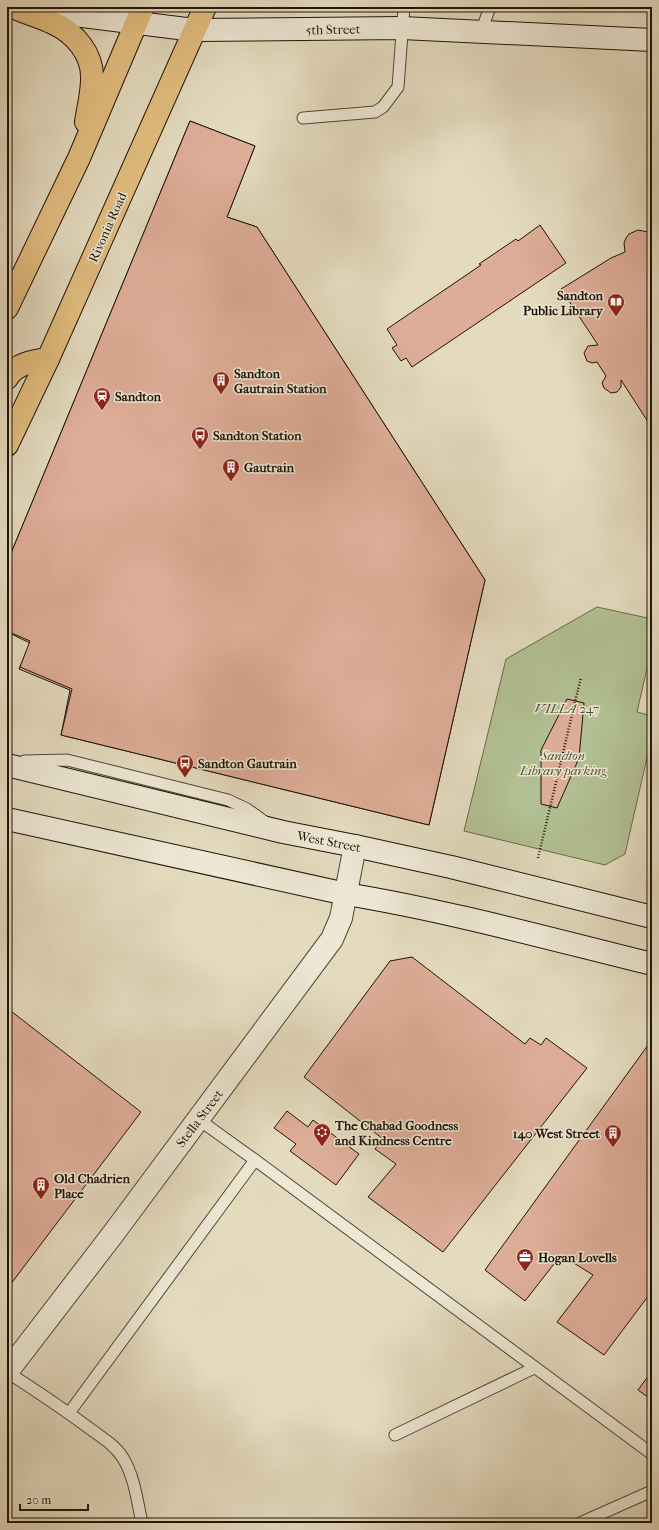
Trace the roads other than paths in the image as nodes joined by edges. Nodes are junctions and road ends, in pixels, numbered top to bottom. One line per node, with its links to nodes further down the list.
1 (14, 7): 4 (street, 5th Street); 10 (main road)
2 (205, 7): 6 (main road, Rivonia Road)
3 (490, 7): 7 (lane)
4 (140, 15): 6 (street, 5th Street); 10 (main road)
5 (403, 18): 6 (street, 5th Street); 7 (street, 5th Street); 9 (lane)
6 (194, 30): 13 (main road, Rivonia Road)
7 (481, 32): 8 (street, 5th Street)
8 (652, 40)
9 (303, 118)
10 (79, 158): 11 (main road)
11 (13, 278): 12 (main road)
12 (7, 308)
13 (48, 359): 14 (main road); 15 (main road, Rivonia Road)
14 (7, 378)
15 (7, 445)
16 (7, 764): 18 (street, West Street)
17 (7, 819): 19 (street)
18 (355, 846): 19 (street, Stella Street); 20 (street, West Street)
19 (346, 894): 21 (street); 22 (street, Stella Street)
20 (652, 917)
21 (652, 964)
22 (198, 1119): 23 (lane); 25 (street, Stella Street)
23 (255, 1160): 24 (lane); 26 (lane)
24 (534, 1368): 27 (lane); 28 (lane)
25 (7, 1372): 26 (lane)
26 (70, 1413): 30 (lane)
27 (395, 1434)
28 (652, 1454)
29 (652, 1491): 31 (lane)
30 (142, 1523)
31 (580, 1523)

